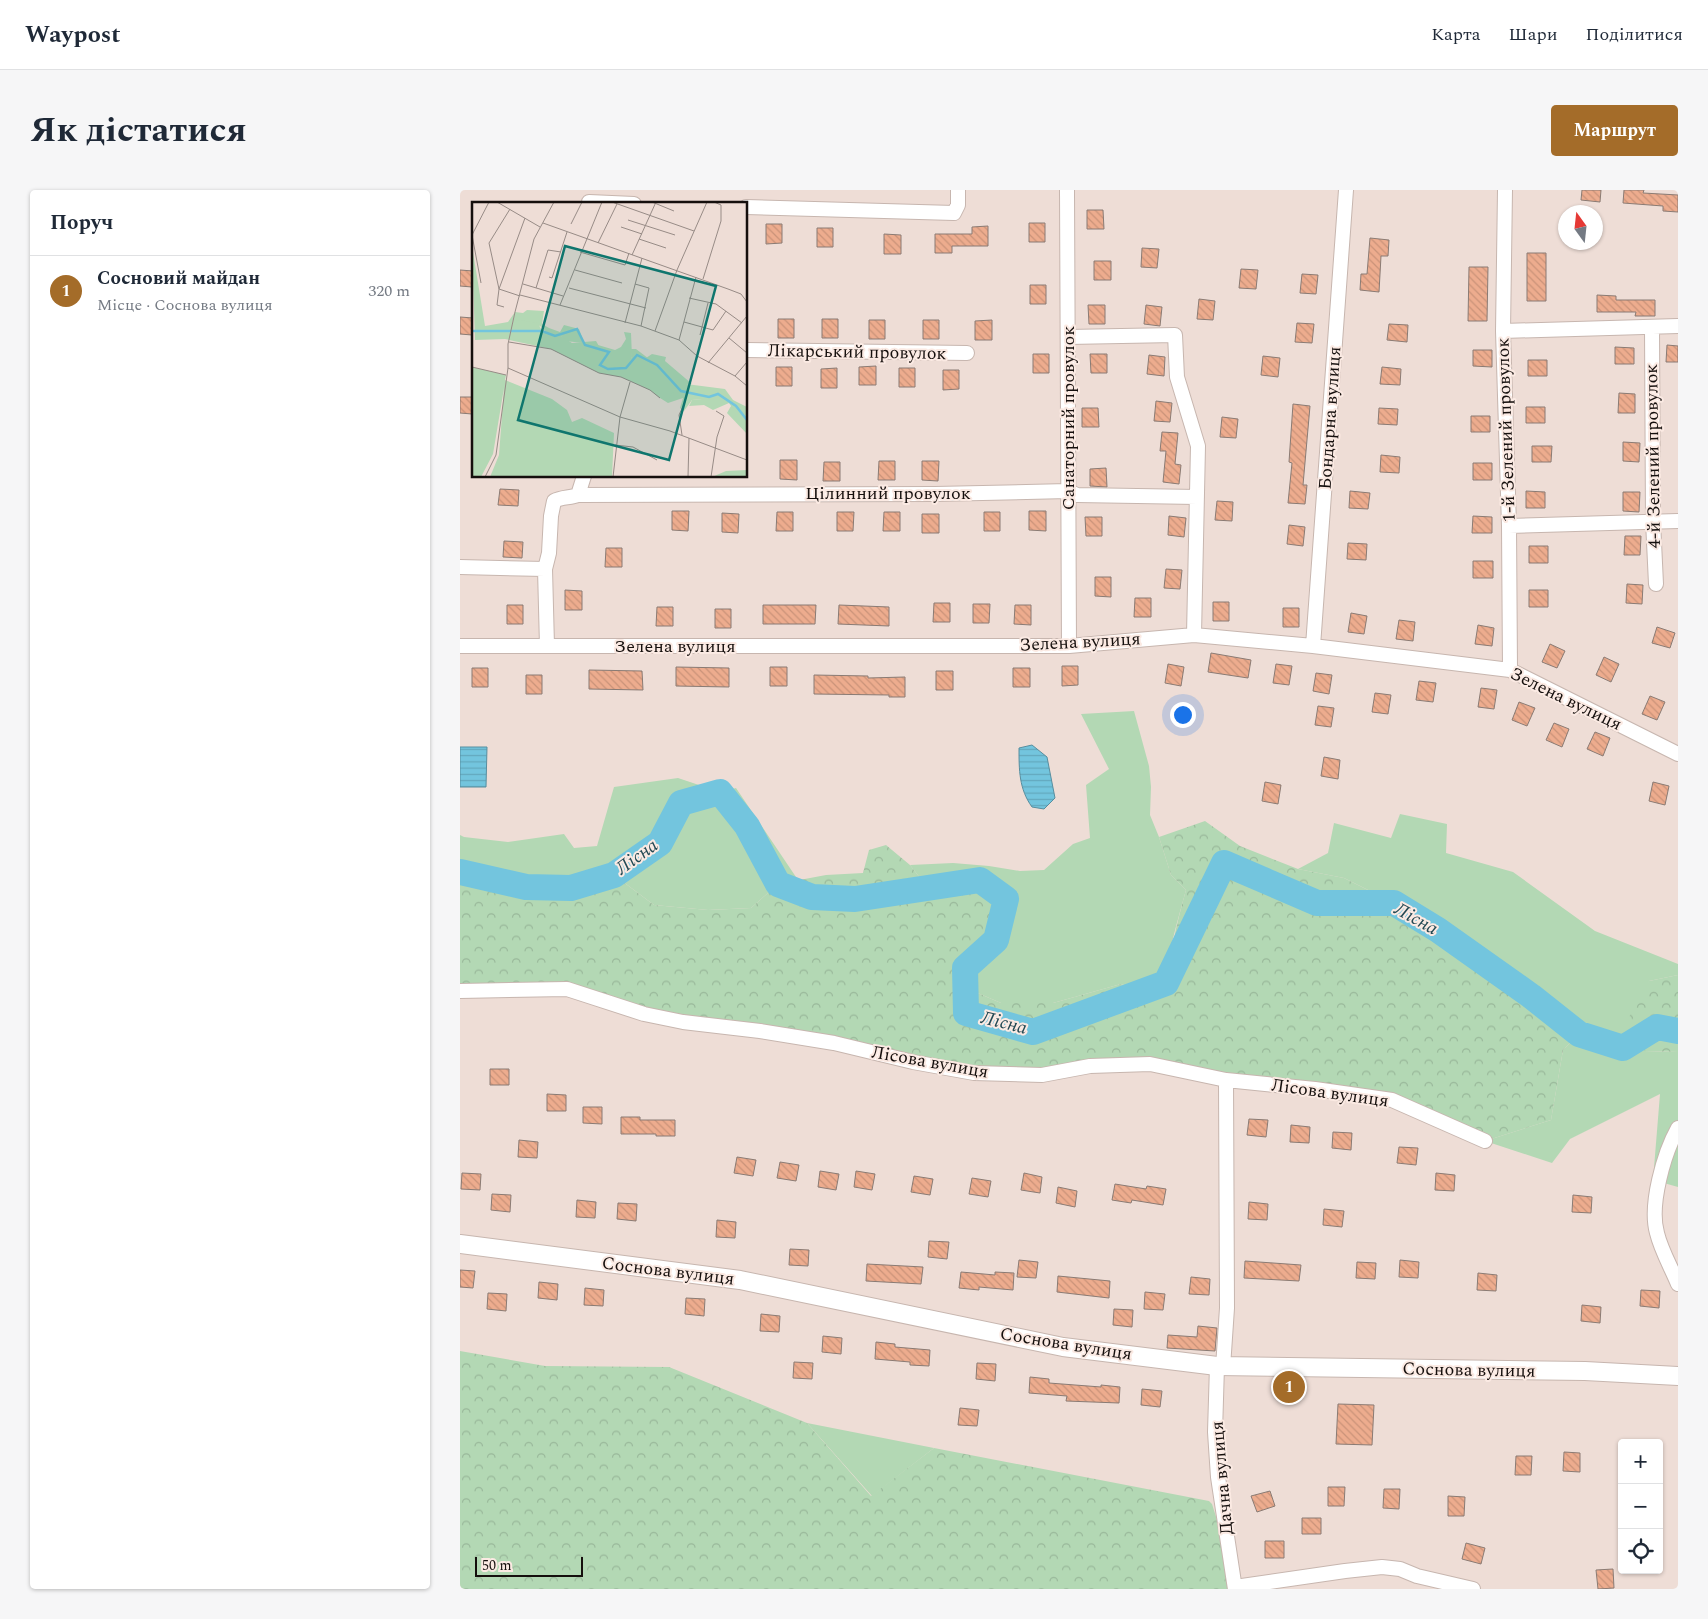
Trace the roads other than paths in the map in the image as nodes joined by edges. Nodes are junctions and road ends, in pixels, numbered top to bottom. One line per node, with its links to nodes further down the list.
1 (958, 190): 7 (street)
2 (1067, 190): 11 (street, Санаторний провулок)
3 (1346, 190): 28 (street, Бондарна вулиця)
4 (1505, 190): 10 (street, 1-й Зелений провулок)
5 (589, 199): 6 (street)
6 (616, 202)
7 (748, 207)
8 (1678, 326): 9 (street)
9 (1652, 327): 10 (street); 18 (street, 4-й Зелений провулок)
10 (1502, 331): 20 (street, 1-й Зелений провулок)
11 (1068, 337): 15 (street, Санаторний провулок); 17 (street)
12 (748, 350): 13 (street, Лікарський провулок)
13 (967, 354)
14 (583, 478): 16 (street)
15 (1068, 491): 16 (street, Цілинний провулок); 17 (street, Цілинний провулок); 27 (street, Санаторний провулок)
16 (578, 495): 22 (street, Цілинний провулок)
17 (1197, 497): 24 (street)
18 (1653, 521): 19 (street); 20 (street); 23 (street, 4-й Зелений провулок)
19 (1678, 522)
20 (1509, 526): 29 (street, 1-й Зелений провулок)
21 (460, 567): 22 (street)
22 (545, 569): 26 (street)
23 (1656, 584)
24 (1194, 635): 27 (street, Зелена вулиця); 28 (street, Зелена вулиця)
25 (460, 646): 26 (street, Зелена вулиця)
26 (547, 646): 27 (street, Зелена вулиця)
27 (1069, 646)
28 (1313, 646): 29 (street, Зелена вулиця)
29 (1510, 670): 30 (street, Зелена вулиця)
30 (1678, 754)
31 (460, 991): 32 (street, Лісова вулиця)
32 (1226, 1080): 34 (street, Лісова вулиця); 37 (street, Дачна вулиця)
33 (1678, 1128): 36 (street)
34 (1485, 1141)
35 (460, 1244): 37 (street, Соснова вулиця)
36 (1678, 1284)
37 (1220, 1367): 38 (street, Соснова вулиця); 39 (street, Дачна вулиця)
38 (1678, 1376)
39 (1235, 1588): 40 (street)
40 (1473, 1589)

